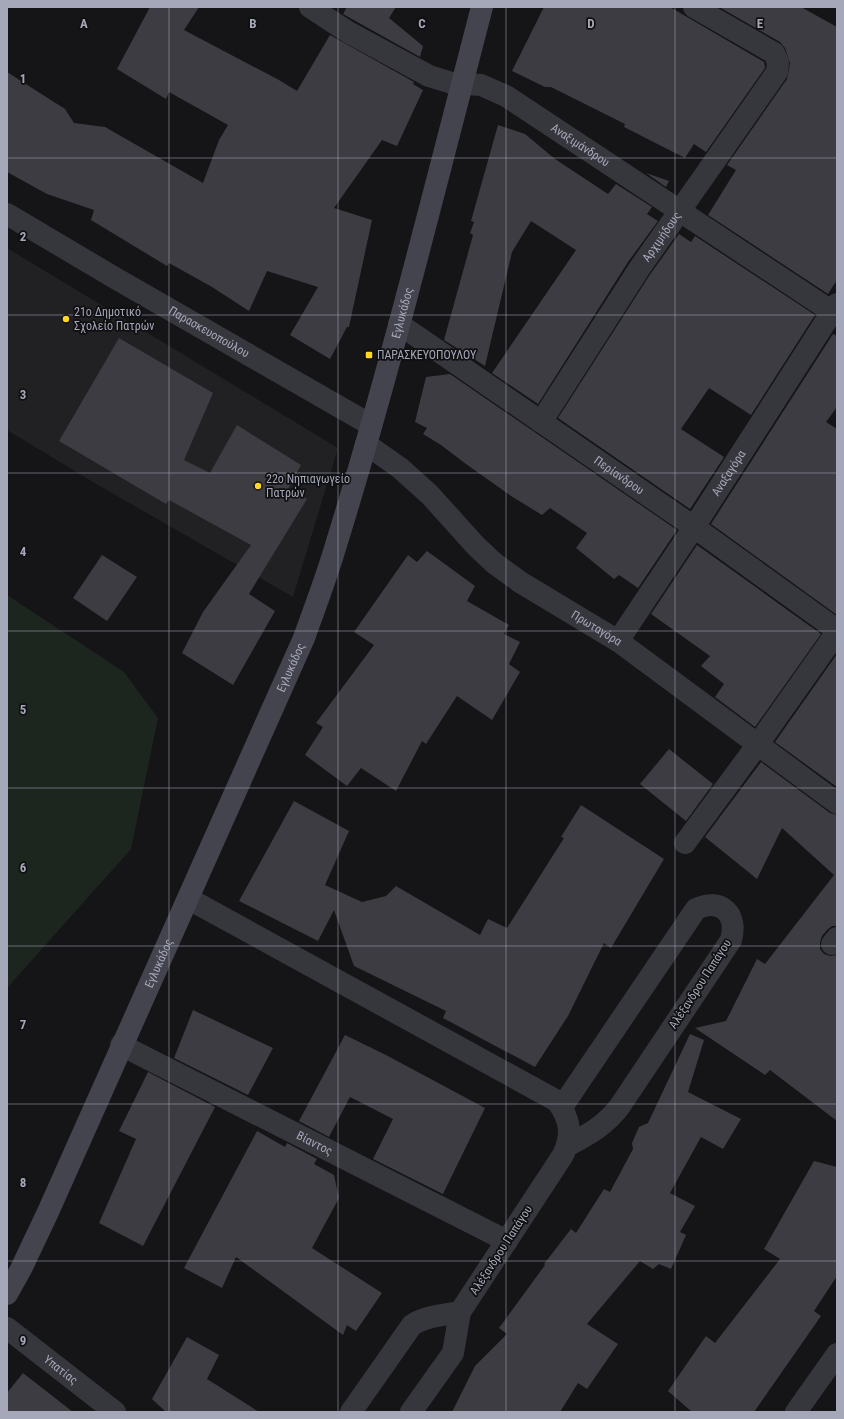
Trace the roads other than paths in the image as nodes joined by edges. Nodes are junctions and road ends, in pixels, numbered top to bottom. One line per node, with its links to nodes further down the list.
1 (310, 7): 4 (street, Αναξιμάνδρου)
2 (482, 7): 4 (main road, Εγλυκάδος)
3 (694, 7): 5 (street, Αρχιμήδους)
4 (462, 84): 5 (street, Αναξιμάνδρου); 8 (main road, Εγλυκάδος)
5 (680, 211): 7 (street, Αναξιμάνδρου); 9 (street, Αρχιμήδους)
6 (7, 214): 10 (street, Παρασκευοπούλου)
7 (835, 310): 11 (street, Αναξαγόρα)
8 (399, 324): 9 (street, Περίανδρου); 10 (main road, Εγλυκάδος)
9 (541, 422): 11 (street, Περίανδρου)
10 (369, 434): 13 (street, Πρωταγόρα); 17 (main road, Εγλυκάδος)
11 (694, 527): 12 (street, Περίανδρου); 13 (street, Αναξαγόρα)
12 (837, 631): 14 (street)
13 (618, 641): 14 (street, Πρωταγόρα)
14 (758, 744): 15 (street, Πρωταγόρα); 16 (street)
15 (837, 804)
16 (685, 843)
17 (189, 899): 18 (main road, Εγλυκάδος); 19 (street)
18 (121, 1045): 21 (street, Βίαντος); 22 (main road, Εγλυκάδος)
19 (559, 1104): 20 (street, Αλέξανδρου Παπάγου); 20 (street, Αλέξανδρου Παπάγου)
20 (567, 1146): 21 (street, Αλέξανδρου Παπάγου)
21 (507, 1241): 23 (street, Αλέξανδρου Παπάγου)
22 (7, 1294)
23 (460, 1312): 27 (street); 28 (street, Αλέξανδρου Παπάγου)
24 (7, 1328): 26 (street, Υπατίας)
25 (837, 1354): 29 (street)
26 (115, 1412)
27 (351, 1412)
28 (411, 1412)
29 (796, 1412)

